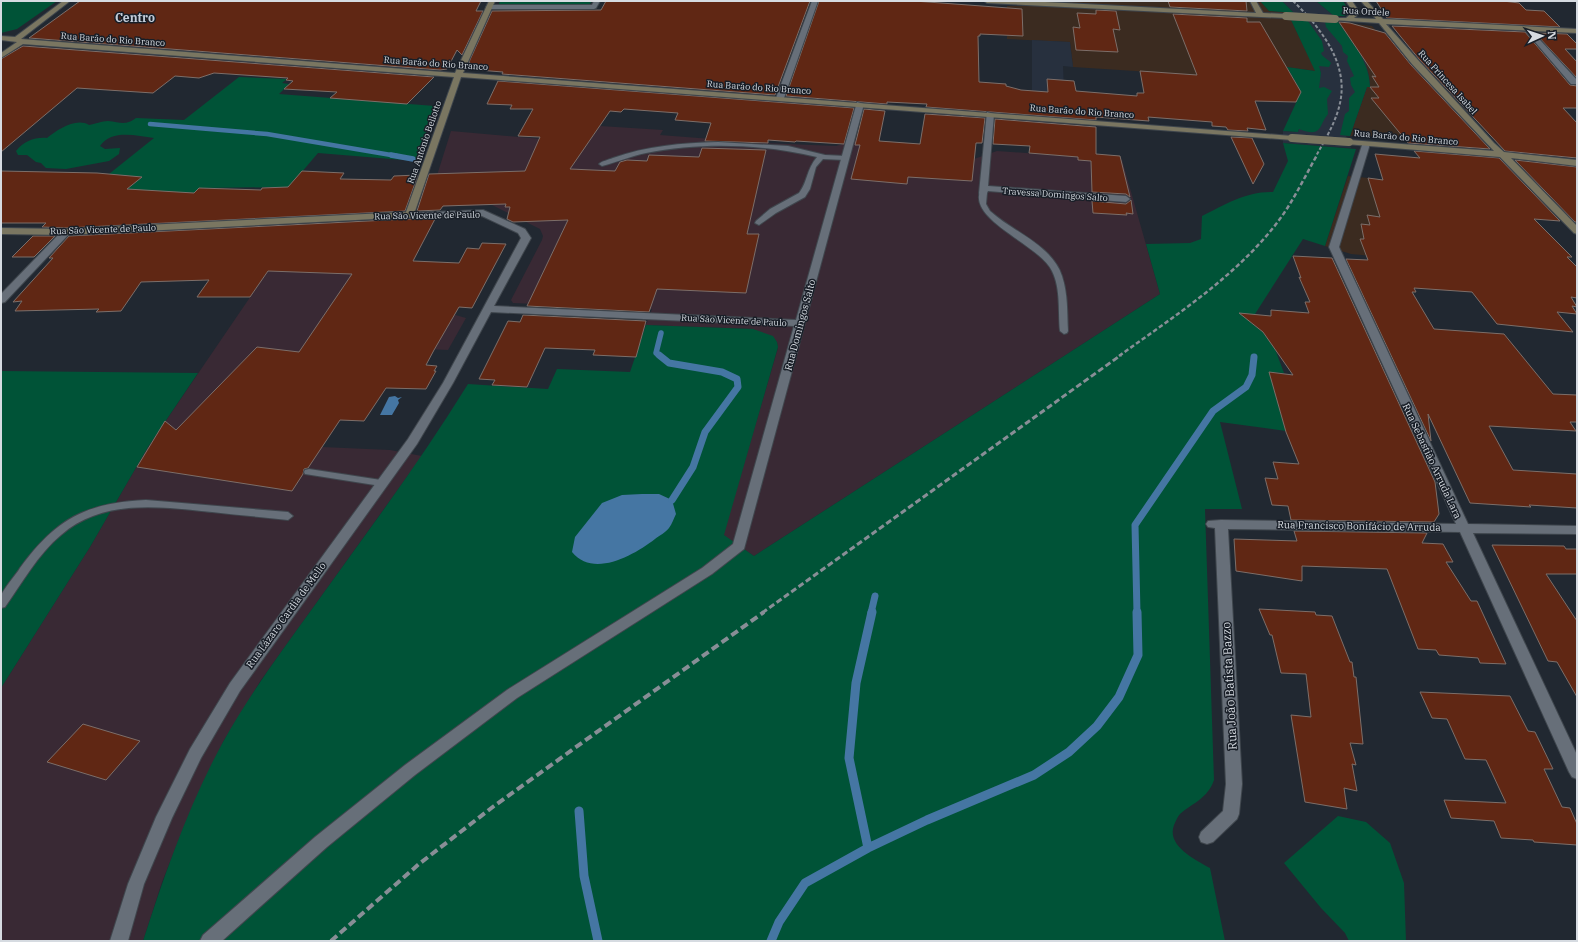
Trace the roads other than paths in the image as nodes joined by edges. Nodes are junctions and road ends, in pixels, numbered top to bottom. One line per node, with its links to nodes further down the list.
1 (67, 1): 14 (main road)
2 (597, 1): 9 (street)
3 (815, 1): 21 (street)
4 (987, 1): 8 (main road, Rua Ordele)
5 (1253, 1): 10 (main road)
6 (1349, 1): 11 (main road)
7 (1364, 1): 12 (main road, Rua Princesa Isabel)
8 (1082, 3): 10 (main road, Rua Ordele)
9 (490, 4): 19 (main road, Rua Antônio Bellotto)
10 (1261, 15): 11 (main road, Rua Ordele, bridge)
11 (1348, 19): 12 (main road, Rua Ordele)
12 (1380, 21): 13 (main road, Rua Ordele); 25 (main road, Rua Princesa Isabel)
13 (1526, 28): 15 (main road, Rua Ordele); 20 (street)
14 (28, 29): 16 (main road); 17 (main road)
15 (1577, 30)
16 (1, 37): 17 (main road, Rua Barão do Rio Branco)
17 (19, 41): 18 (main road); 19 (main road, Rua Barão do Rio Branco)
18 (1, 56)
19 (458, 75): 21 (main road, Rua Barão do Rio Branco); 34 (main road, Rua Antônio Bellotto)
20 (1574, 82)
21 (780, 98): 22 (main road, Rua Barão do Rio Branco)
22 (860, 104): 23 (main road, Rua Barão do Rio Branco); 28 (street, Rua Domingos Salto)
23 (990, 114): 24 (main road, Rua Barão do Rio Branco, bridge); 32 (street)
24 (1366, 144): 25 (main road, Rua Barão do Rio Branco); 47 (street, Rua Sebastião Arruda Lara)
25 (1502, 155): 27 (main road, Rua Barão do Rio Branco); 37 (main road, Rua Princesa Isabel)
26 (822, 156): 28 (lane); 31 (lane); 35 (lane)
27 (1530, 157): 29 (main road); 30 (main road)
28 (846, 158): 41 (street, Rua Domingos Salto)
29 (1577, 160)
30 (1577, 163)
31 (602, 164)
32 (984, 191): 33 (street, Travessa Domingos Salto); 42 (lane)
33 (1126, 199)
34 (410, 215): 38 (main road, Rua São Vicente de Paulo); 40 (street, Rua São Vicente de Paulo)
35 (759, 223)
36 (1, 231): 38 (main road, Rua São Vicente de Paulo)
37 (1577, 231)
38 (66, 232): 39 (street)
39 (1, 300)
40 (489, 309): 41 (street, Rua São Vicente de Paulo); 44 (street, Rua Lázaro Cardia de Mello)
41 (800, 323): 53 (street, Rua Domingos Salto)
42 (1064, 331)
43 (309, 472): 44 (lane)
44 (380, 483): 52 (street, Rua Lázaro Cardia de Mello)
45 (288, 516): 49 (lane)
46 (1217, 524): 47 (street, Rua Francisco Bonifácio de Arruda); 51 (street, Rua João Batista Bazzo)
47 (1463, 528): 48 (street, Rua Francisco Bonifácio de Arruda); 50 (street, Rua Sebastião Arruda Lara)
48 (1577, 530)
49 (1, 604)
50 (1577, 772)
51 (1207, 837)
52 (119, 941)
53 (210, 941)

